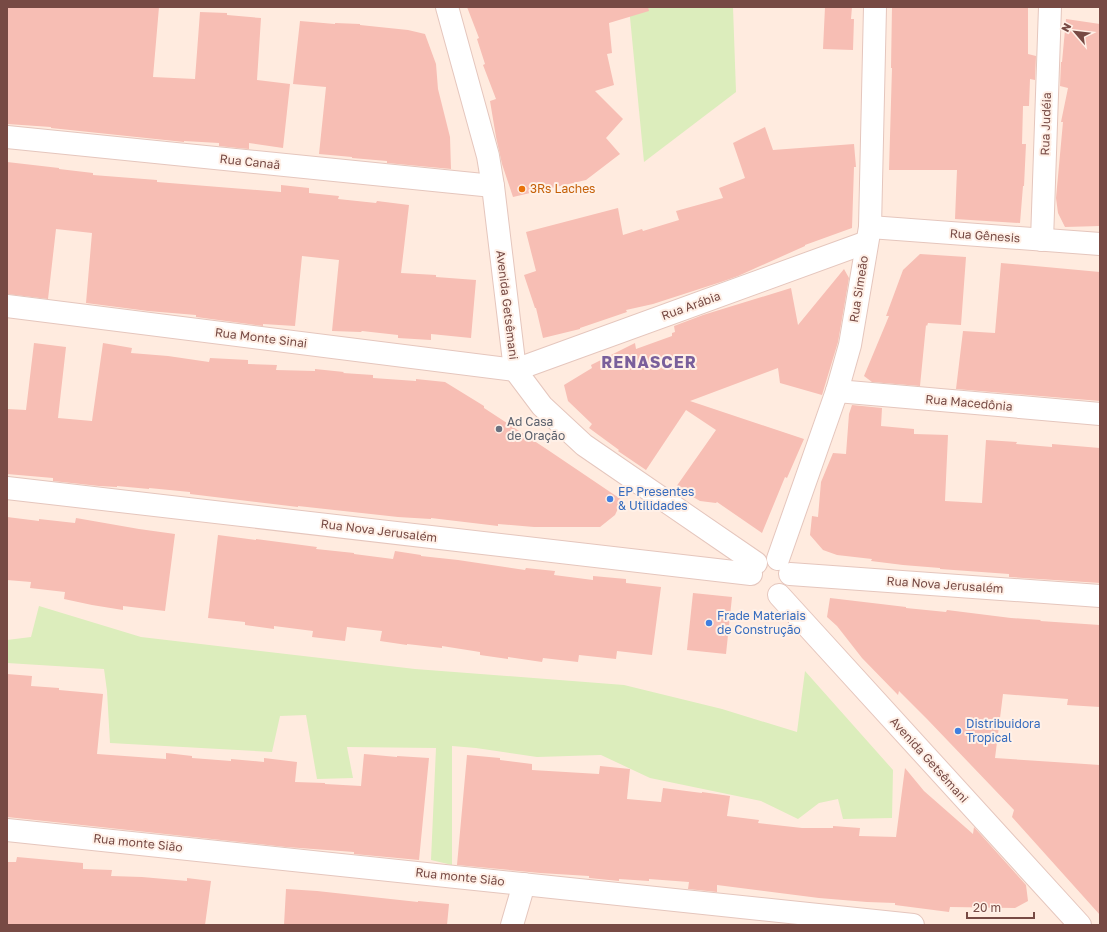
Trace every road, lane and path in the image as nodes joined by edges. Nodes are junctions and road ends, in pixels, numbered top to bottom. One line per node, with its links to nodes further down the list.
1 (447, 7): 5 (street, Avenida Getsêmani)
2 (875, 7): 6 (street, Rua Simeão)
3 (1050, 7): 7 (street, Rua Judéia)
4 (7, 137): 5 (street, Rua Canaã)
5 (492, 186): 10 (street, Avenida Getsêmani)
6 (868, 234): 7 (street, Rua Gênesis); 10 (street, Rua Arábia); 11 (street, Rua Simeão)
7 (1042, 240): 8 (street, Rua Gênesis)
8 (1100, 244)
9 (7, 306): 10 (street, Rua Monte Sinai)
10 (515, 370): 15 (street, Avenida Getsêmani)
11 (837, 391): 12 (street, Rua Macedônia); 14 (street, Rua Simeão)
12 (1100, 414)
13 (7, 488): 15 (street, Rua Nova Jerusalém)
14 (784, 566): 15 (street); 16 (street); 17 (street, Rua Nova Jerusalém)
15 (753, 568): 16 (street)
16 (779, 595): 22 (street, Avenida Getsêmani)
17 (1100, 596)
18 (7, 830): 19 (street, Rua monte Sião)
19 (524, 884): 20 (street); 21 (street, Rua monte Sião)
20 (512, 925)
21 (913, 925)
22 (1080, 925)

